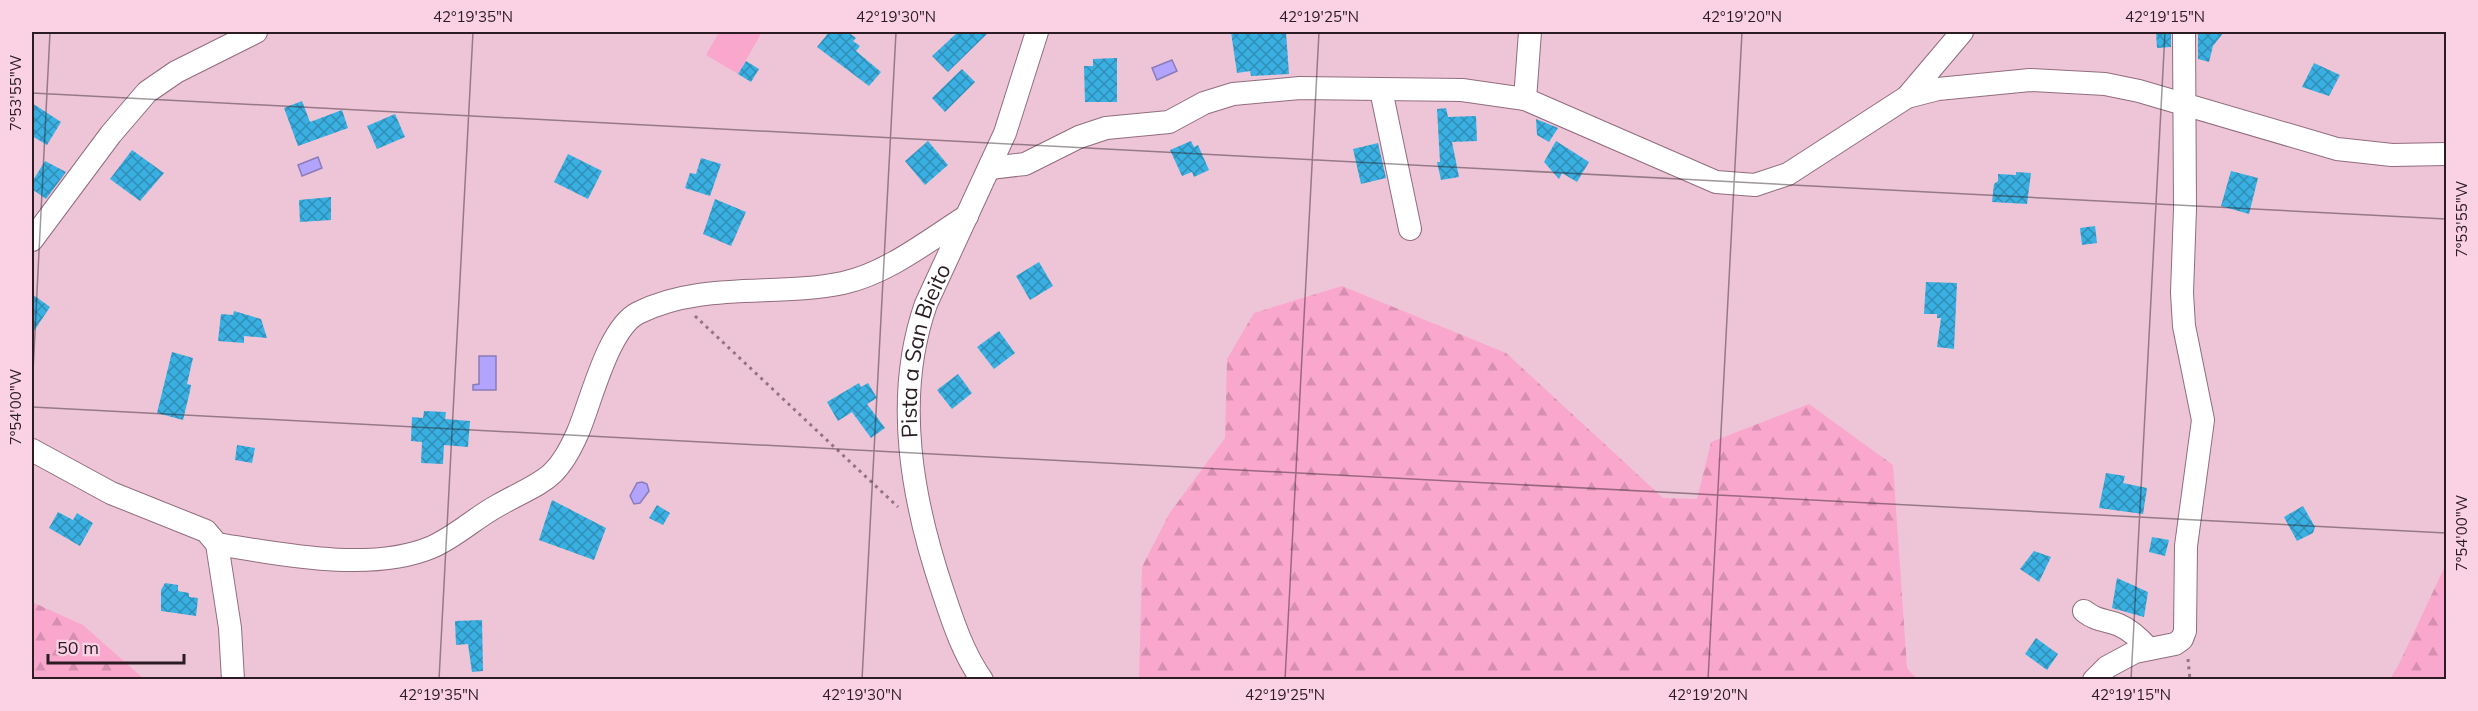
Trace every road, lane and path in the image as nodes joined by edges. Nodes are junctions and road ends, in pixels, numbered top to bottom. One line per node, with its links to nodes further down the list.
1 (256, 32): 14 (street)
2 (1037, 32): 11 (street, Pista a San Bieito)
3 (1530, 32): 8 (street)
4 (1962, 32): 7 (street)
5 (2184, 32): 9 (street)
6 (1381, 90): 8 (street); 11 (street); 13 (street)
7 (1907, 97): 8 (street); 9 (street)
8 (1526, 99)
9 (2184, 103): 10 (street); 20 (street)
10 (2446, 154)
11 (990, 168): 12 (street, Pista a San Bieito)
12 (967, 216): 15 (street); 22 (street, Pista a San Bieito)
13 (1410, 229)
14 (32, 240)
15 (676, 300): 17 (path); 18 (street)
16 (32, 450): 18 (street)
17 (906, 515)
18 (217, 544): 21 (street)
19 (2085, 611): 20 (street)
20 (2149, 649): 23 (street)
21 (233, 680)
22 (982, 680)
23 (2094, 680)

